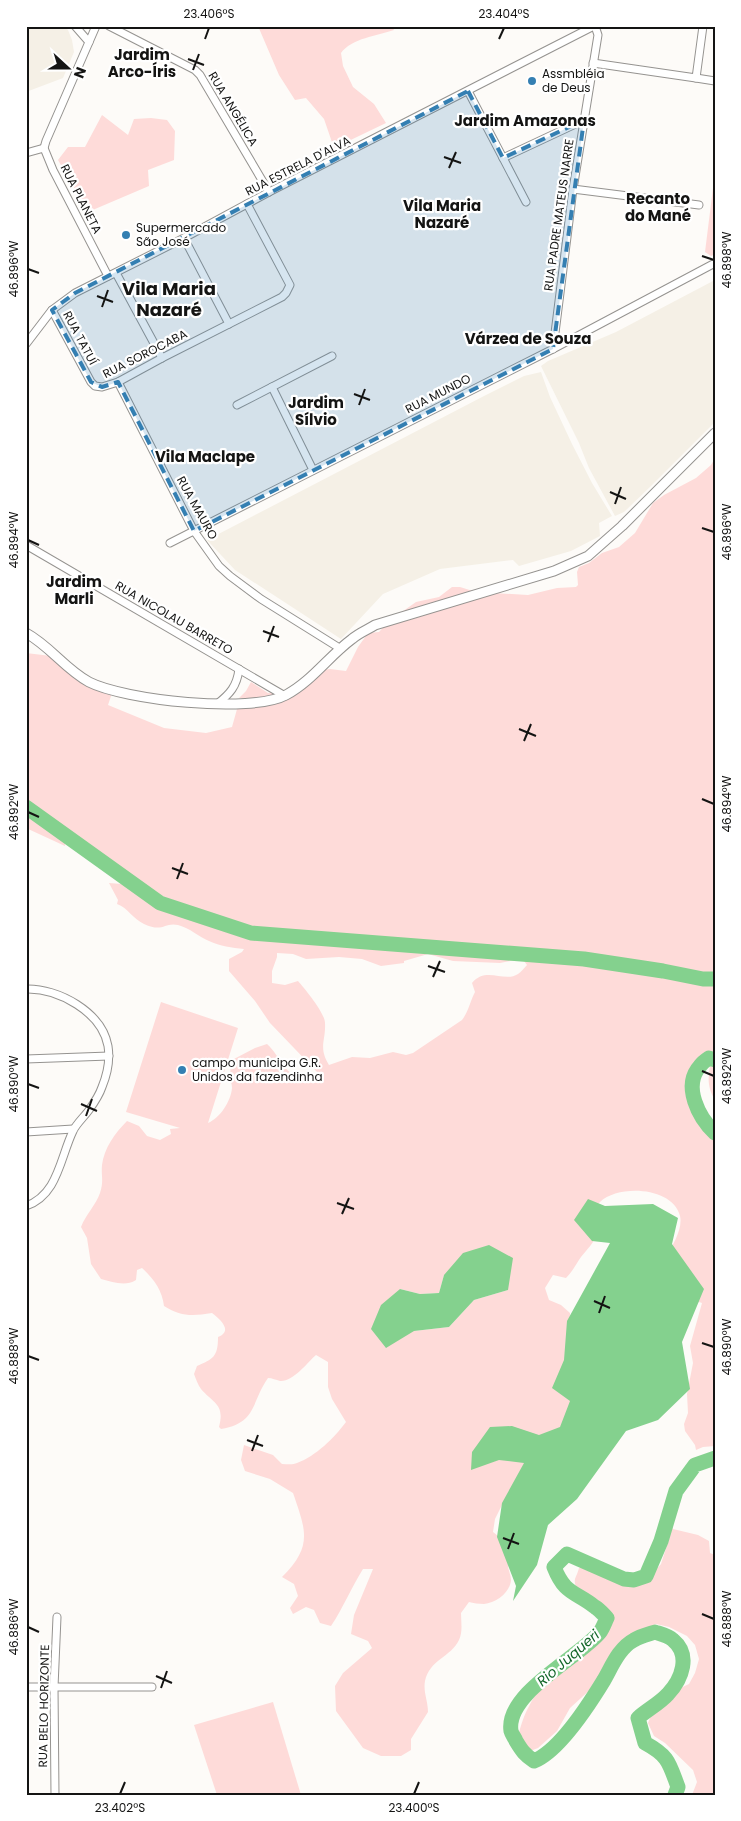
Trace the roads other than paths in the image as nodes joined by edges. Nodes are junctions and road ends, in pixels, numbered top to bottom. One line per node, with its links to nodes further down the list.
1 (75, 26): 6 (street)
2 (96, 26): 6 (street)
3 (109, 26): 16 (street, RUA ANGÉLICA)
4 (595, 26): 7 (street, RUA PADRE MATEUS NARRE); 10 (street, RUA ESTRELA D'ALVA)
5 (703, 26): 8 (street)
6 (89, 42): 12 (street)
7 (593, 63): 8 (street); 11 (street, RUA PADRE MATEUS NARRE)
8 (696, 78): 9 (street)
9 (715, 80)
10 (468, 92): 14 (street); 16 (street, RUA ESTRELA D'ALVA)
11 (584, 120): 14 (street); 15 (street, RUA PADRE MATEUS NARRE)
12 (44, 148): 13 (street); 23 (street, RUA PLANETA)
13 (26, 153)
14 (503, 158): 17 (street)
15 (573, 189): 19 (street); 27 (street, RUA PADRE MATEUS NARRE)
16 (269, 192): 18 (street, RUA ESTRELA D'ALVA)
17 (526, 202)
18 (247, 204): 20 (street, RUA ESTRELA D'ALVA); 25 (street, RUA SOROCABA)
19 (699, 205)
20 (184, 238): 22 (street, RUA ESTRELA D'ALVA); 25 (street)
21 (715, 263): 27 (street, RUA MUNDO)
22 (116, 273): 23 (street, RUA ESTRELA D'ALVA); 29 (street)
23 (108, 276): 24 (street, RUA ESTRELA D'ALVA)
24 (52, 310): 26 (street, RUA ESTRELA D'ALVA); 30 (street, RUA TATUÍ)
25 (229, 324): 29 (street, RUA SOROCABA)
26 (26, 344)
27 (553, 348): 35 (street, RUA MUNDO)
28 (332, 356): 32 (street)
29 (162, 358): 31 (street, RUA SOROCABA)
30 (88, 376): 31 (street, RUA SOROCABA)
31 (118, 382): 36 (street, RUA MAURO)
32 (272, 387): 33 (street); 35 (street)
33 (237, 405)
34 (715, 433): 40 (street)
35 (313, 470): 36 (street, RUA MUNDO)
36 (194, 531): 37 (street, RUA MUNDO); 40 (street, RUA MAURO)
37 (170, 543)
38 (26, 545): 41 (street, RUA NICOLAU BARRETO)
39 (26, 633): 43 (street)
40 (341, 649): 42 (street)
41 (239, 669): 42 (street, RUA NICOLAU BARRETO); 43 (street)
42 (285, 696): 43 (street)
43 (217, 704)
44 (26, 989): 45 (street)
45 (109, 1056): 46 (street); 47 (street)
46 (26, 1059)
47 (73, 1129): 48 (street); 49 (street)
48 (26, 1132)
49 (26, 1206)
50 (57, 1616): 52 (street, RUA BELO HORIZONTE)
51 (26, 1687): 52 (street)
52 (54, 1687): 53 (street); 54 (street, RUA BELO HORIZONTE)
53 (152, 1687)
54 (55, 1795)

